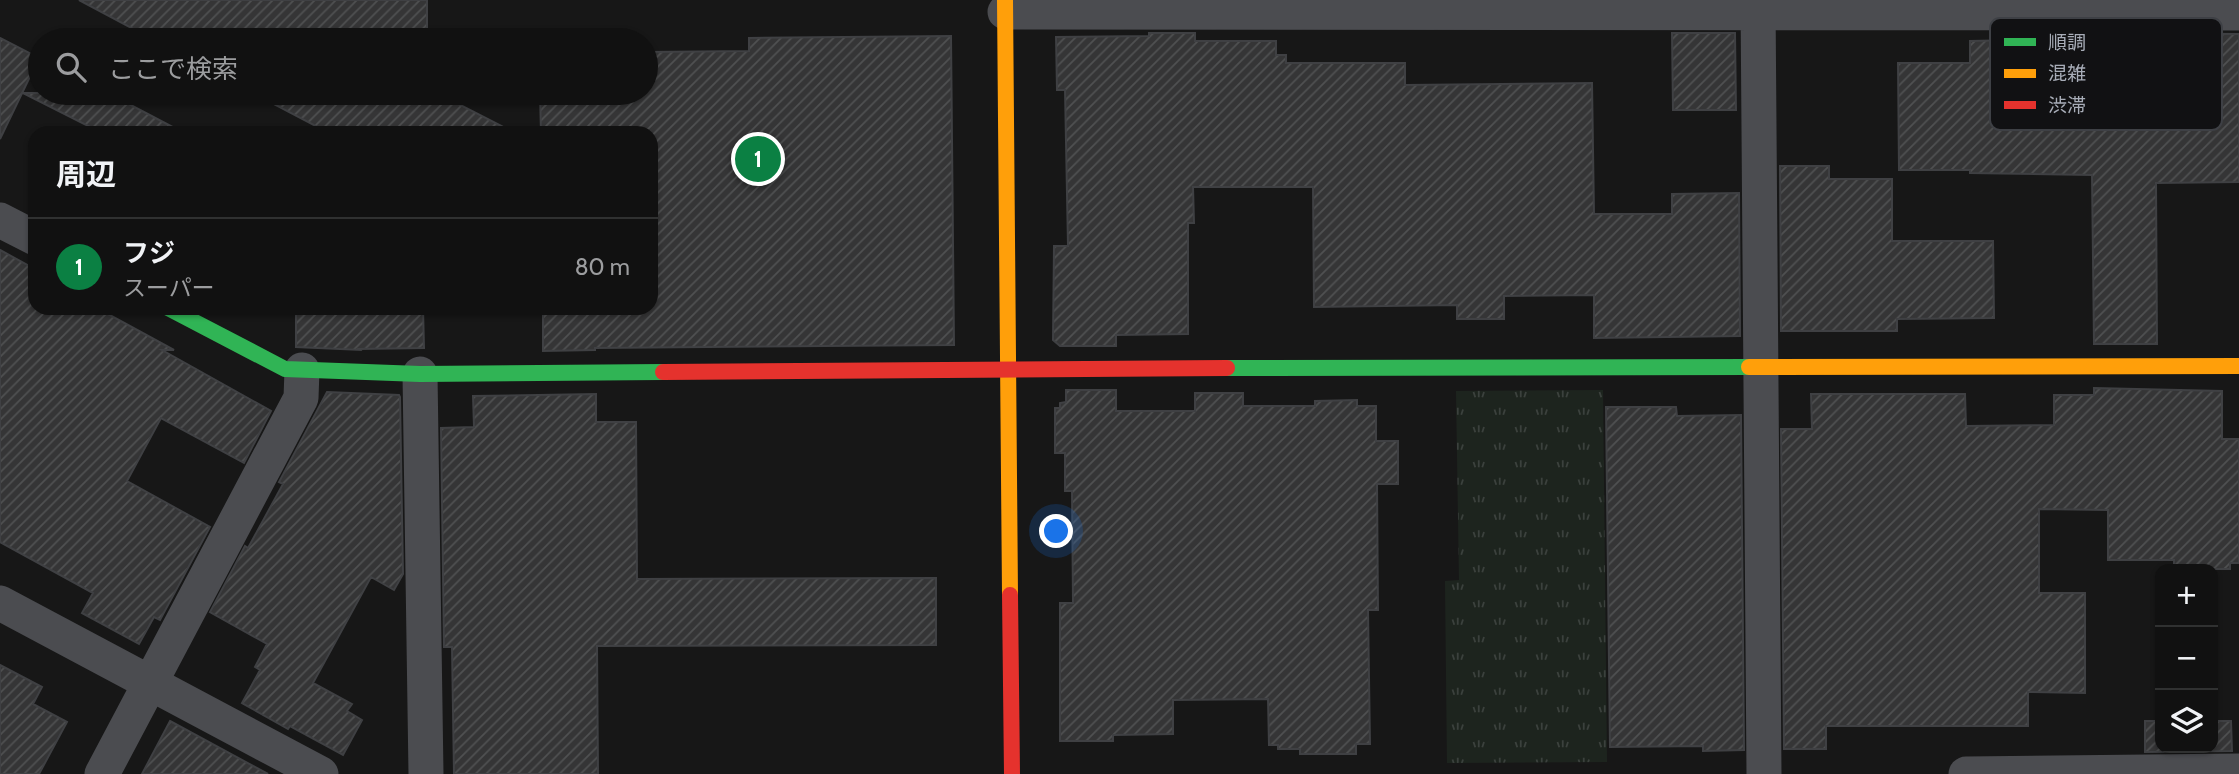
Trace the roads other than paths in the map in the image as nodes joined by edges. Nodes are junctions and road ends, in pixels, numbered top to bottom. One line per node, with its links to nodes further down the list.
1 (1005, 6): 2 (street); 10 (street)
2 (1758, 7): 3 (street); 8 (street)
3 (1952, 7): 4 (street)
4 (2239, 13)
5 (0, 220): 6 (street)
6 (28, 234)
7 (181, 315): 11 (street)
8 (1760, 366): 9 (street); 10 (street); 20 (street)
9 (2239, 366)
10 (1009, 369): 12 (street); 19 (street)
11 (302, 370): 12 (street); 14 (street)
12 (420, 374): 18 (street)
13 (0, 603): 14 (street)
14 (151, 684): 16 (street); 17 (street)
15 (2239, 771): 21 (street)
16 (102, 774)
17 (321, 774)
18 (426, 774)
19 (1012, 774)
20 (1764, 774)
21 (1966, 774)

